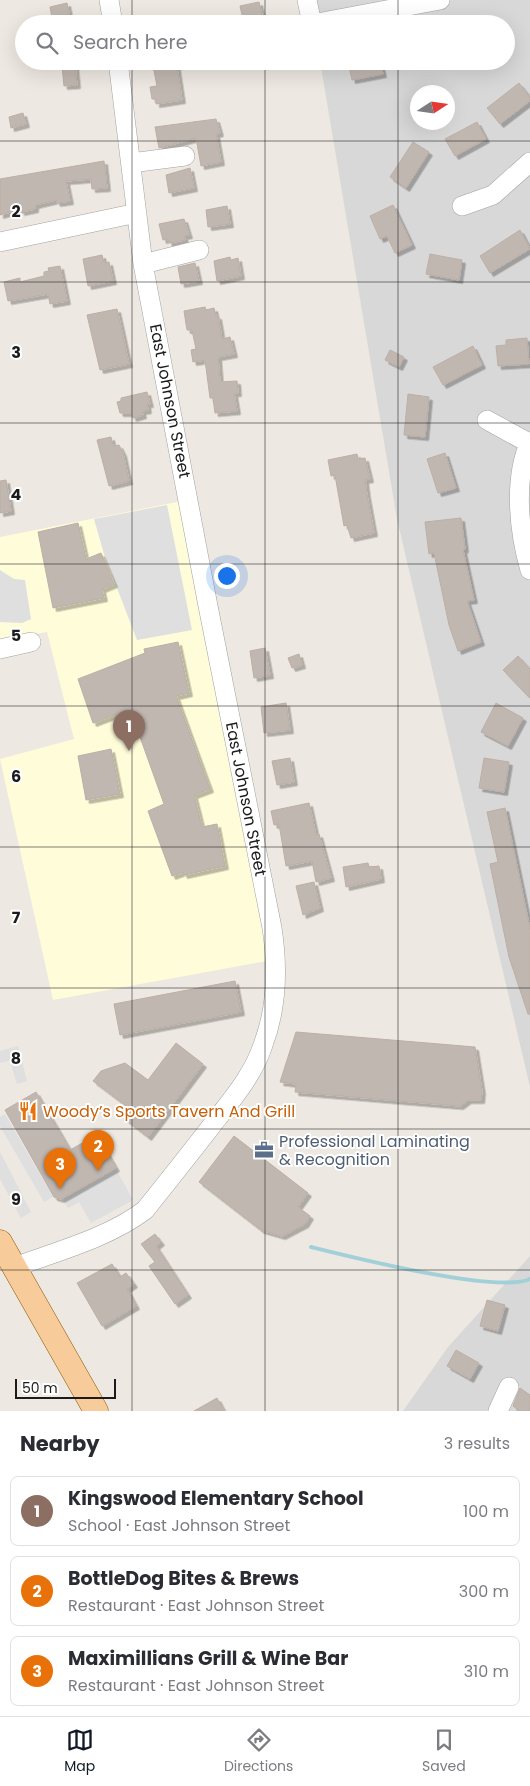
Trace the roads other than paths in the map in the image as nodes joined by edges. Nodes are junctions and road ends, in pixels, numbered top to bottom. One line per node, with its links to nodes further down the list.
1 (109, 0): 4 (street)
2 (307, 0): 5 (street)
3 (440, 0): 6 (street)
4 (112, 15)
5 (310, 15)
6 (358, 15)
7 (119, 70): 10 (street, East Johnson Street)
8 (185, 156): 10 (street)
9 (530, 162): 11 (street)
10 (131, 163): 12 (street, East Johnson Street)
11 (462, 206)
12 (136, 213): 13 (street); 15 (street, East Johnson Street)
13 (0, 242)
14 (199, 250): 15 (street)
15 (143, 264): 22 (street, East Johnson Street)
16 (487, 420): 17 (street)
17 (530, 443): 18 (street)
18 (530, 570)
19 (31, 642): 20 (street)
20 (0, 649)
21 (0, 1242): 22 (main road)
22 (15, 1267): 24 (main road)
23 (509, 1387): 25 (street)
24 (96, 1411)
25 (498, 1411)

